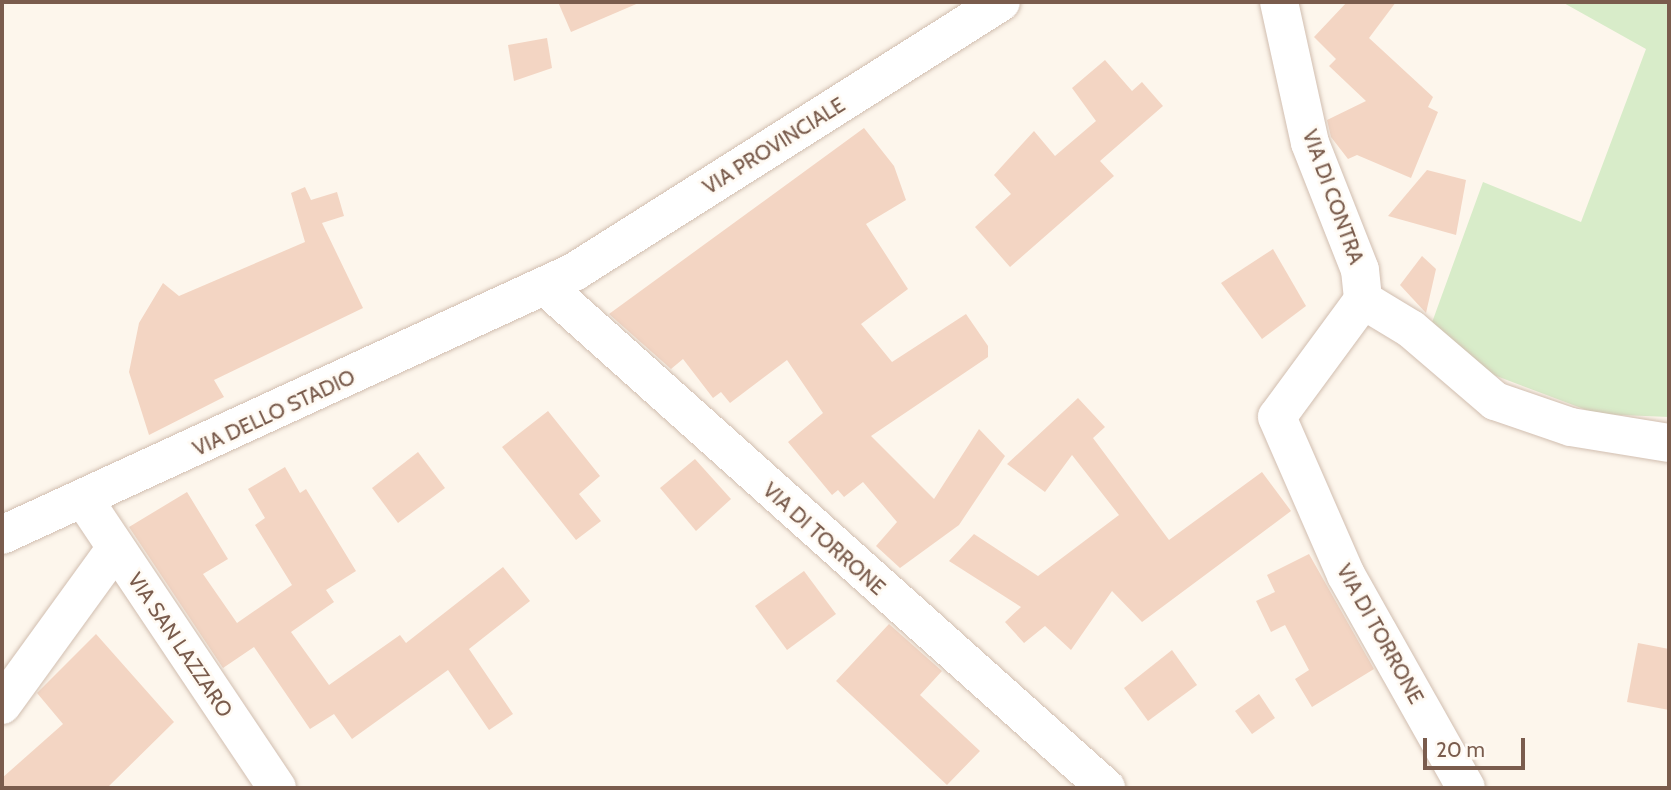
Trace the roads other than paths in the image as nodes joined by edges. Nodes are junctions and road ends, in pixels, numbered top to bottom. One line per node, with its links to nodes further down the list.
1 (1001, 2): 3 (street, VIA PROVINCIALE)
2 (1279, 2): 4 (street, VIA DI CONTRA)
3 (545, 286): 6 (street, VIA DELLO STADIO); 11 (street, VIA DI TORRONE)
4 (1363, 300): 5 (street); 12 (street, VIA DI TORRONE)
5 (1669, 443)
6 (85, 501): 7 (street, VIA DELLO STADIO); 8 (street, VIA SAN LAZZARO)
7 (2, 534)
8 (115, 549): 9 (street); 10 (street, VIA SAN LAZZARO)
9 (2, 705)
10 (277, 788)
11 (1106, 788)
12 (1466, 788)

